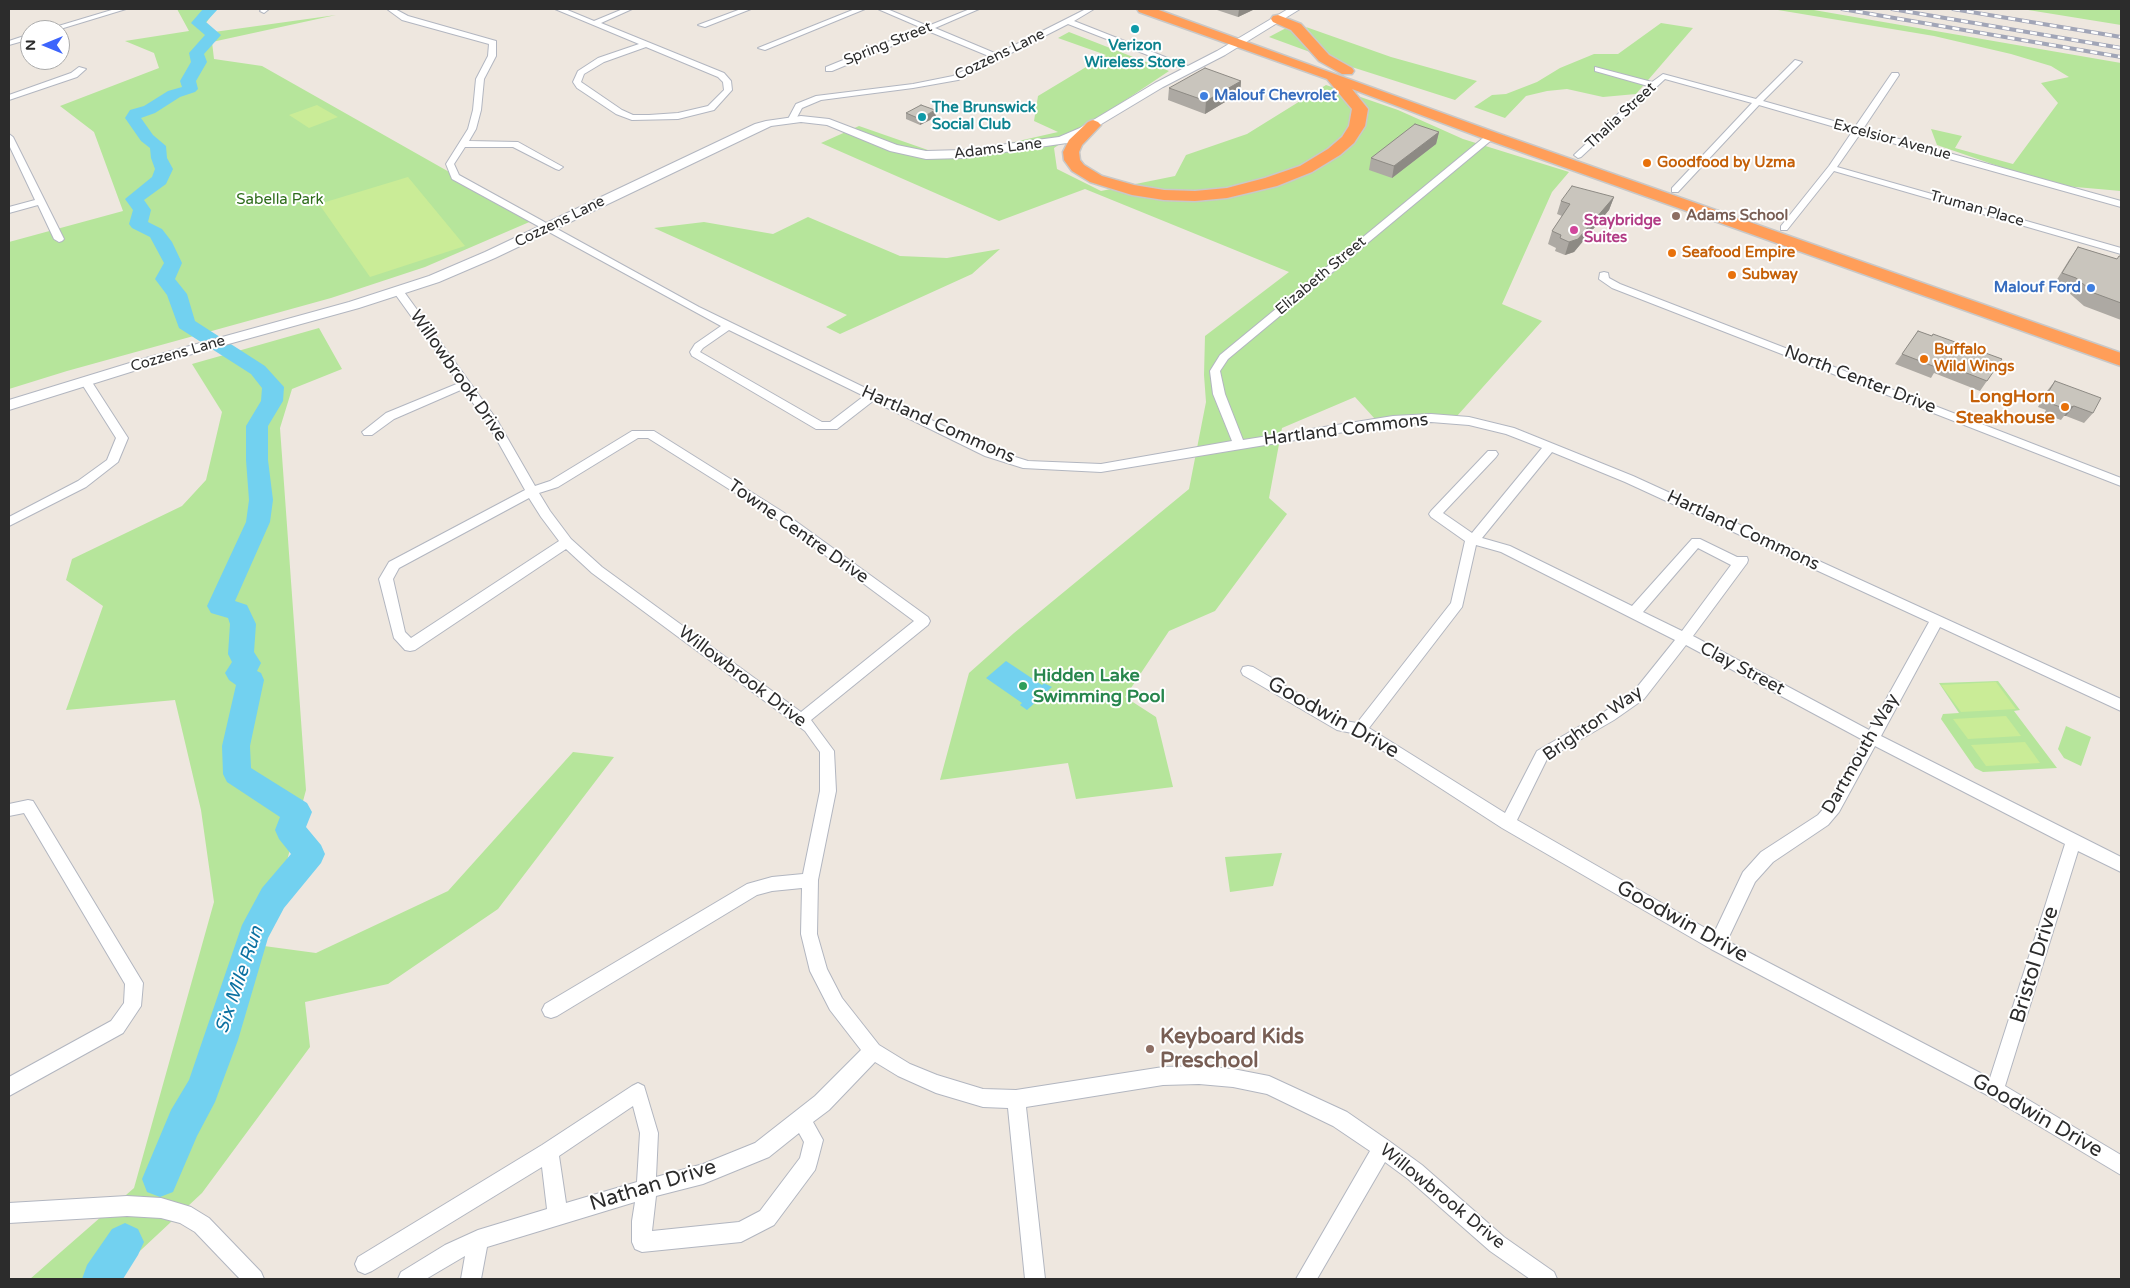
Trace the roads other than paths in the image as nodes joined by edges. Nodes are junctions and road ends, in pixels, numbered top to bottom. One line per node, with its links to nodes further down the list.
1 (122, 9): 16 (street)
2 (390, 9): 40 (street)
3 (560, 9): 15 (street)
4 (629, 9): 15 (street)
5 (747, 9): 17 (street)
6 (861, 9): 21 (street)
7 (882, 9): 18 (street)
8 (976, 9): 18 (street, Spring Street)
9 (1091, 9): 14 (street, Cozzens Lane)
10 (1144, 9): 19 (highway)
11 (1168, 9): 19 (highway)
12 (1295, 9): 13 (street, Adams Lane)
13 (1278, 19): 19 (street, Adams Lane); 31 (highway)
14 (1068, 21): 22 (street, Cozzens Lane); 25 (street)
15 (595, 23): 20 (street)
16 (70, 24)
17 (702, 25)
18 (928, 28): 22 (street); 26 (street, Spring Street)
19 (1242, 40): 25 (street, Adams Lane); 28 (highway); 31 (highway)
20 (646, 44): 20 (street)
21 (762, 48)
22 (998, 56): 35 (street, Cozzens Lane)
23 (1798, 62): 34 (street)
24 (82, 68): 33 (street)
25 (1190, 68): 36 (street, Adams Lane)
26 (829, 69)
27 (1598, 69): 32 (street)
28 (1326, 74): 36 (highway); 38 (highway)
29 (1663, 76): 32 (street, Thalia Street); 34 (street, Excelsior Avenue)
30 (1895, 76): 37 (street)
31 (1358, 77): 41 (highway)
32 (1654, 85): 41 (street, Thalia Street)
33 (9, 98)
34 (1757, 103): 37 (street, Excelsior Avenue); 44 (street)
35 (792, 120): 36 (street, Adams Lane); 48 (street, Cozzens Lane)
36 (1093, 125)
37 (1857, 132): 43 (street); 46 (street, Excelsior Avenue)
38 (1491, 136): 58 (highway); 64 (street, Elizabeth Street)
39 (9, 137): 45 (street)
40 (462, 144): 42 (street); 48 (street, Hartland Commons)
41 (1578, 156): 44 (highway)
42 (559, 168)
43 (1832, 168): 49 (street); 51 (street, Truman Place)
44 (1674, 190): 49 (highway)
45 (40, 202): 47 (street); 50 (street)
46 (2121, 204)
47 (9, 210)
48 (548, 227): 53 (street, Cozzens Lane); 54 (street, Hartland Commons)
49 (1784, 228): 56 (highway)
50 (59, 239)
51 (2121, 251)
52 (1604, 275): 67 (street, North Center Drive)
53 (398, 291): 55 (street, Cozzens Lane); 60 (street, Willowbrook Drive)
54 (728, 326): 61 (street, Hartland Commons); 61 (street)
55 (235, 338): 57 (street, Cozzens Lane)
56 (2121, 348)
57 (195, 349): 59 (street, Cozzens Lane)
58 (2121, 360)
59 (86, 381): 62 (street, Cozzens Lane); 69 (street)
60 (464, 385): 63 (street); 68 (street, Willowbrook Drive)
61 (872, 396): 64 (street, Hartland Commons)
62 (9, 405)
63 (368, 432)
64 (1239, 444): 65 (street, Hartland Commons)
65 (1550, 447): 70 (street); 73 (street, Hartland Commons)
66 (1492, 454): 70 (street, Clay Street)
67 (2121, 482)
68 (532, 492): 71 (street, Willowbrook Drive); 71 (street); 77 (street, Towne Centre Drive)
69 (9, 522)
70 (1473, 540): 72 (street, Clay Street); 78 (street)
71 (567, 542): 77 (street, Willowbrook Drive)
72 (1633, 614): 74 (street, Clay Street); 74 (street, Brighton Way)
73 (1937, 620): 76 (street, Hartland Commons); 79 (street, Dartmouth Way)
74 (1684, 638): 79 (street, Clay Street); 81 (street, Brighton Way)
75 (1248, 671): 78 (street, Goodwin Drive)
76 (2121, 705)
77 (801, 720): 84 (street, Willowbrook Drive)
78 (1360, 729): 81 (street, Goodwin Drive)
79 (1872, 738): 82 (street, Clay Street); 85 (street, Dartmouth Way)
80 (9, 810): 88 (street)
81 (1508, 823): 85 (street, Goodwin Drive)
82 (2074, 840): 83 (street, Clay Street); 89 (street, Bristol Drive)
83 (2121, 864)
84 (810, 880): 86 (street); 87 (street, Willowbrook Drive)
85 (1717, 944): 89 (street, Goodwin Drive)
86 (550, 1010)
87 (873, 1051): 90 (street, Willowbrook Drive); 91 (street, Nathan Drive)
88 (9, 1087)
89 (1995, 1090): 94 (street, Goodwin Drive)
90 (1016, 1099): 92 (street, Willowbrook Drive); 103 (street)
91 (801, 1120): 95 (street, Nathan Drive); 95 (street)
92 (1382, 1148): 104 (street); 105 (street, Willowbrook Drive)
93 (549, 1152): 95 (street); 97 (street); 99 (street)
94 (2121, 1166)
95 (647, 1189): 97 (street, Nathan Drive)
96 (9, 1213): 100 (street)
97 (558, 1215): 98 (street, Nathan Drive)
98 (478, 1240): 101 (street, Nathan Drive); 102 (street)
99 (365, 1264)
100 (254, 1279)
101 (408, 1279)
102 (471, 1279)
103 (1035, 1279)
104 (1306, 1279)
105 (1547, 1279)

